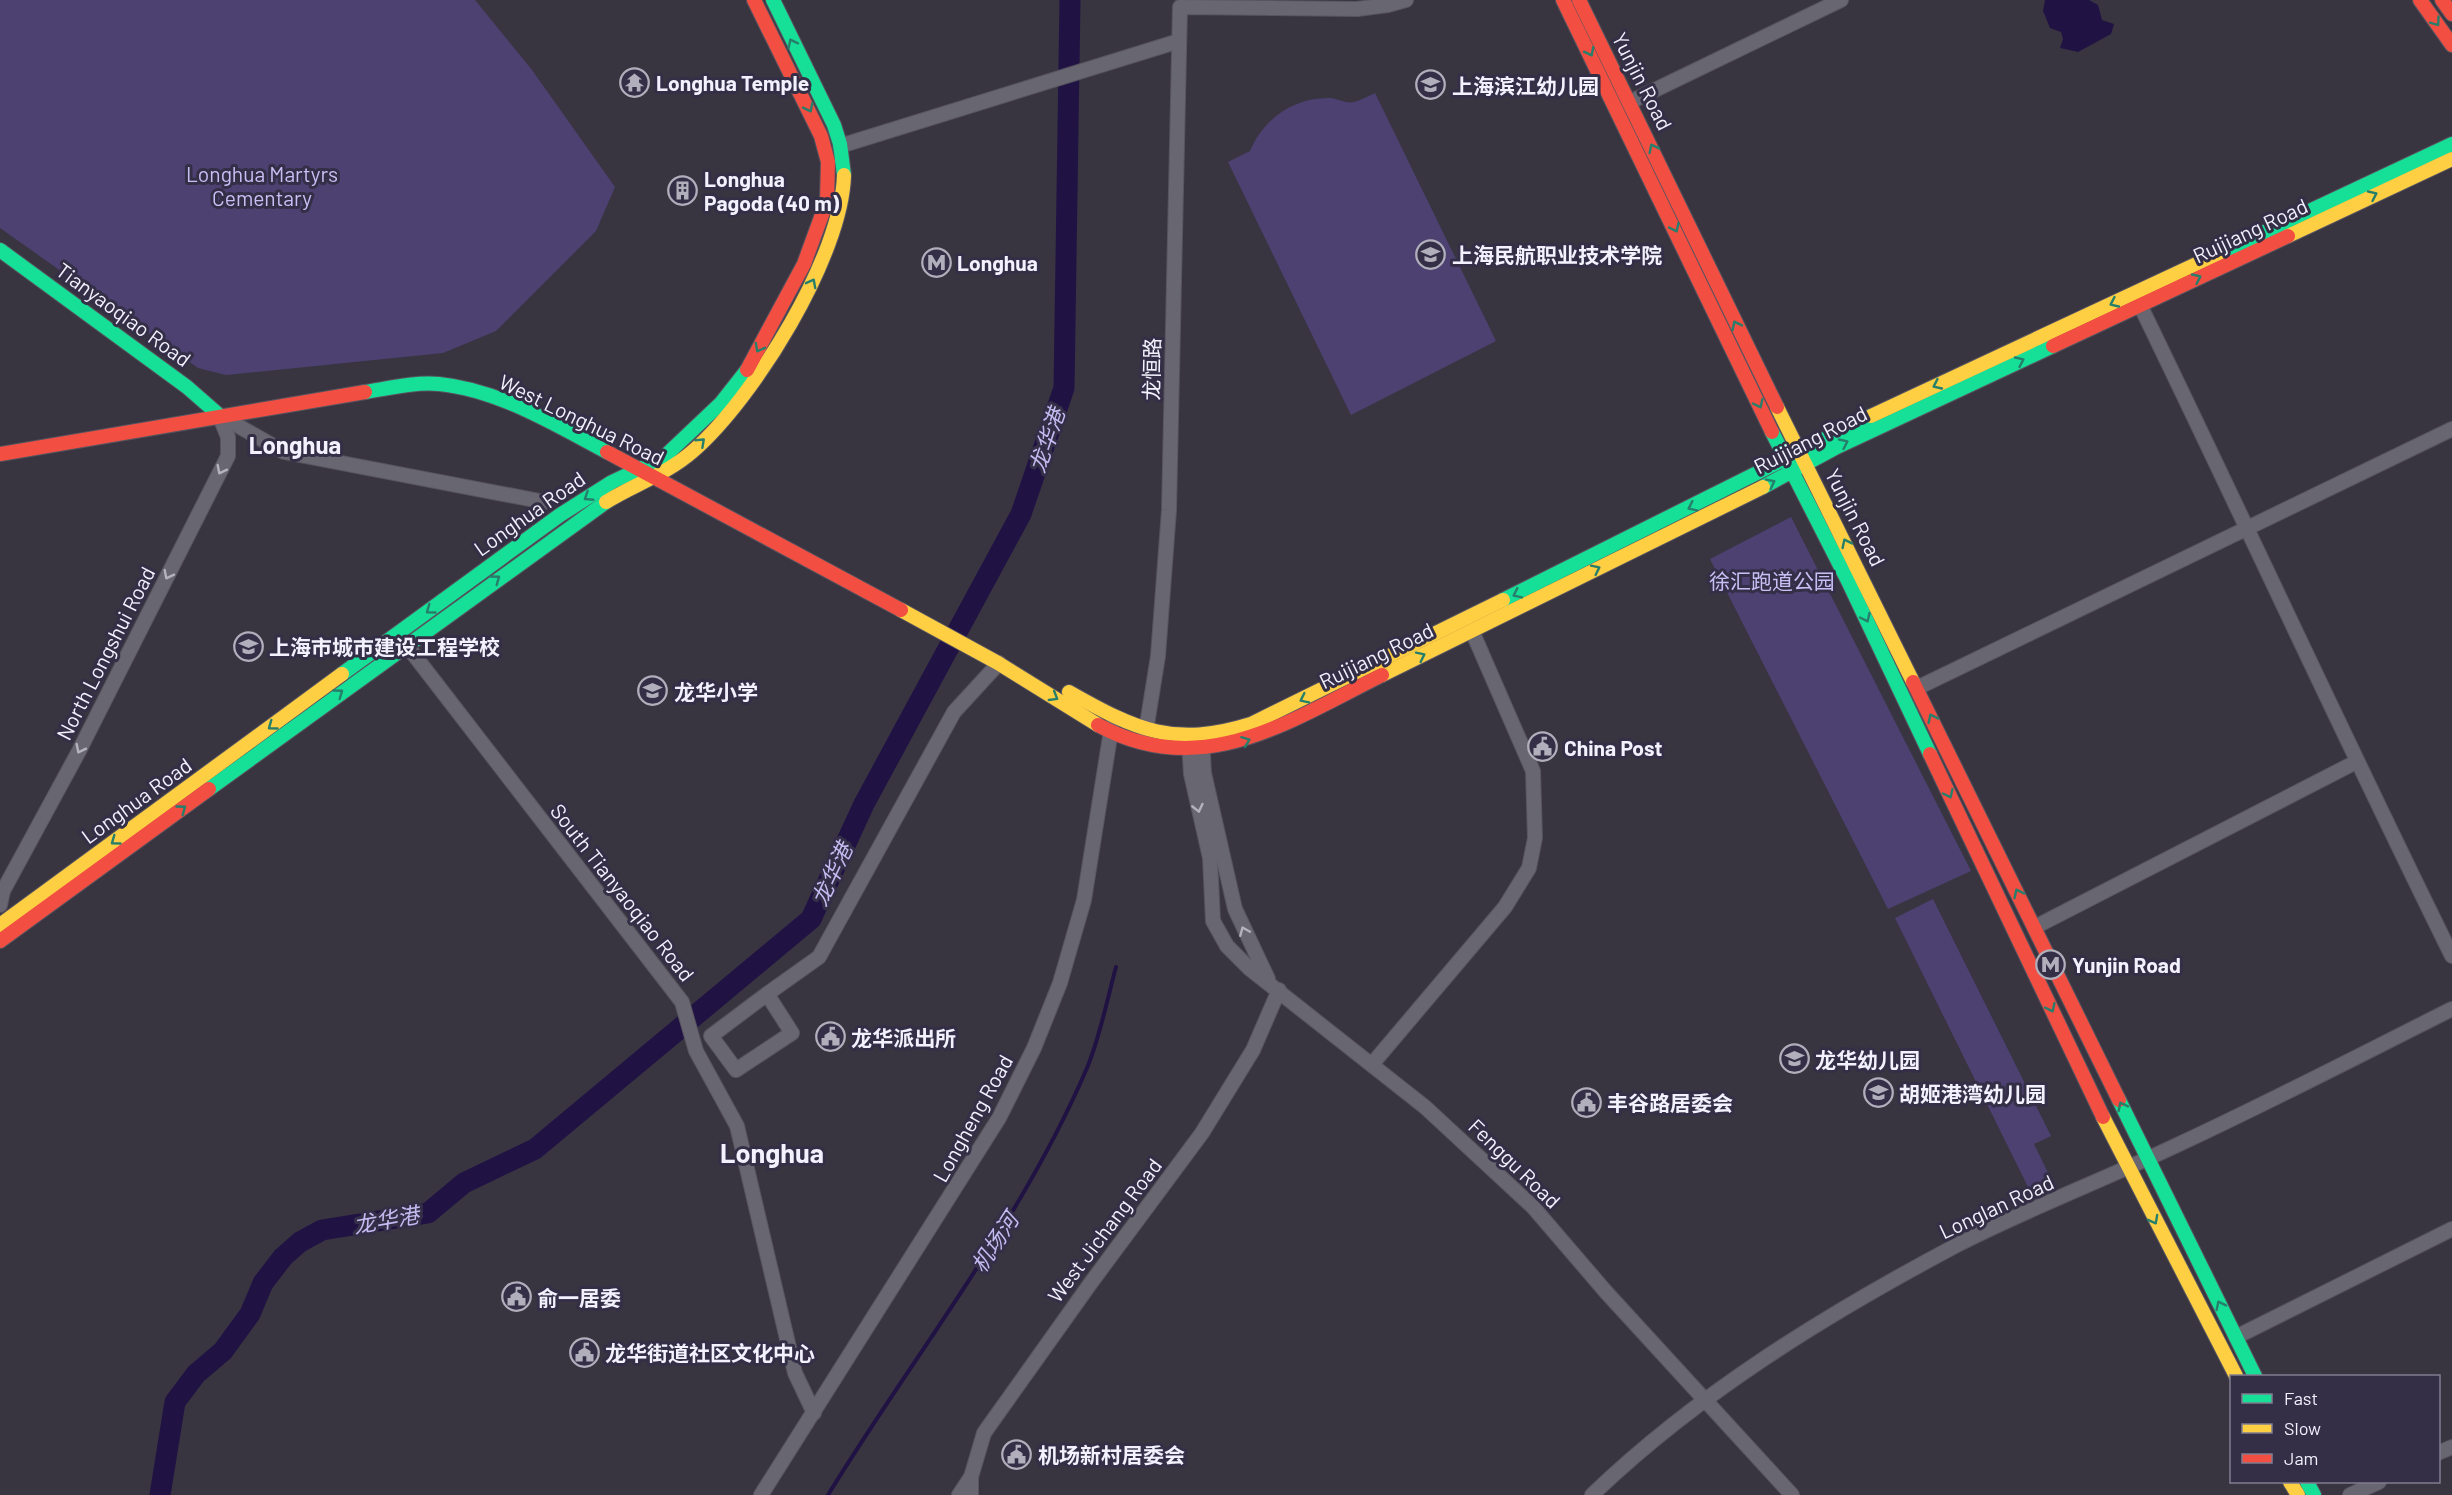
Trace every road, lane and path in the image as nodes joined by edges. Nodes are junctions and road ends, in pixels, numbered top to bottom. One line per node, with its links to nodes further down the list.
1 (754, 0): 24 (main road, Longhua Road, one-way to 24)
2 (773, 0): 15 (main road, Longhua Road, one-way to 2)
3 (1406, 0): 9 (street)
4 (1563, 0): 23 (main road, Yunjin Road, one-way to 23)
5 (1579, 0): 13 (main road, Yunjin Road)
6 (1841, 0): 13 (street)
7 (2420, 0): 12 (main road, one-way to 12)
8 (2442, 0): 10 (main road)
9 (1185, 5): 11 (street, 龙恒路)
10 (2452, 14)
11 (1179, 41): 15 (street); 33 (street, 龙恒路)
12 (2452, 45)
13 (1630, 102): 22 (main road, Yunjin Road, one-way to 13)
14 (2452, 144): 22 (main road, Ruijiang Road, one-way to 22)
15 (840, 146): 25 (main road, Longhua Road, one-way to 15)
16 (2452, 159): 18 (main road, Ruijiang Road, one-way to 16)
17 (0, 250): 19 (main road, Tianyaoqiao Road)
18 (2140, 304): 22 (main road, Ruijiang Road, one-way to 18); 27 (street)
19 (219, 415): 21 (main road, West Longhua Road); 24 (main road, West Longhua Road); 26 (street); 36 (street, North Longshui Road, one-way to 36)
20 (2452, 429): 27 (street)
21 (0, 454)
22 (1803, 458): 23 (main road, Ruijiang Road); 31 (main road, Yunjin Road, one-way to 22)
23 (1789, 466): 28 (main road, Ruijiang Road, one-way to 23); 34 (main road, Ruijiang Road, one-way to 34); 45 (main road, Yunjin Road, one-way to 45)
24 (640, 469): 25 (main road, West Longhua Road); 29 (main road, Longhua Road, one-way to 29)
25 (655, 478): 29 (main road, Longhua Road, one-way to 25); 30 (main road, West Longhua Road)
26 (545, 502)
27 (2248, 528): 31 (street); 35 (street)
28 (1472, 631): 34 (main road, Ruijiang Road, one-way to 28); 43 (street)
29 (401, 639): 38 (main road, Longhua Road, one-way to 38); 38 (main road, Longhua Road, one-way to 29); 51 (street, South Tianyaoqiao Road)
30 (999, 663): 32 (main road, West Longhua Road, one-way to 32); 32 (main road, West Longhua Road); 41 (street)
31 (1917, 688): 37 (main road, Yunjin Road, one-way to 31)
32 (1112, 724): 33 (main road, West Longhua Road); 51 (street, Longheng Road)
33 (1149, 738): 34 (main road, West Longhua Road)
34 (1195, 744): 40 (street, Fenggu Road, one-way to 34); 40 (street, Fenggu Road, one-way to 40)
35 (2356, 762): 37 (street); 39 (street)
36 (0, 905)
37 (2035, 927): 44 (main road, Yunjin Road, one-way to 37)
38 (1, 933)
39 (2452, 956)
40 (1274, 987): 43 (street, Fenggu Road); 52 (street, West Jichang Road)
41 (767, 994): 41 (street)
42 (2452, 1009): 44 (street, Longlan Road)
43 (1373, 1063): 50 (street, Fenggu Road)
44 (2147, 1159): 45 (street, Longlan Road); 47 (main road, Yunjin Road, one-way to 44)
45 (2128, 1168): 48 (main road, Yunjin Road, one-way to 48); 50 (street, Longlan Road)
46 (2452, 1230): 47 (street)
47 (2236, 1337): 49 (main road, Yunjin Road)
48 (2235, 1375)
49 (2254, 1375)
50 (1704, 1401): 57 (street, Longlan Road); 58 (street, Fenggu Road)
51 (814, 1413): 54 (street, Longheng Road)
52 (971, 1477): 55 (street); 56 (street, West Jichang Road)
53 (2377, 1483): 59 (street)
54 (761, 1495)
55 (959, 1495)
56 (971, 1495)
57 (1592, 1495)
58 (1792, 1495)
59 (2350, 1495)

